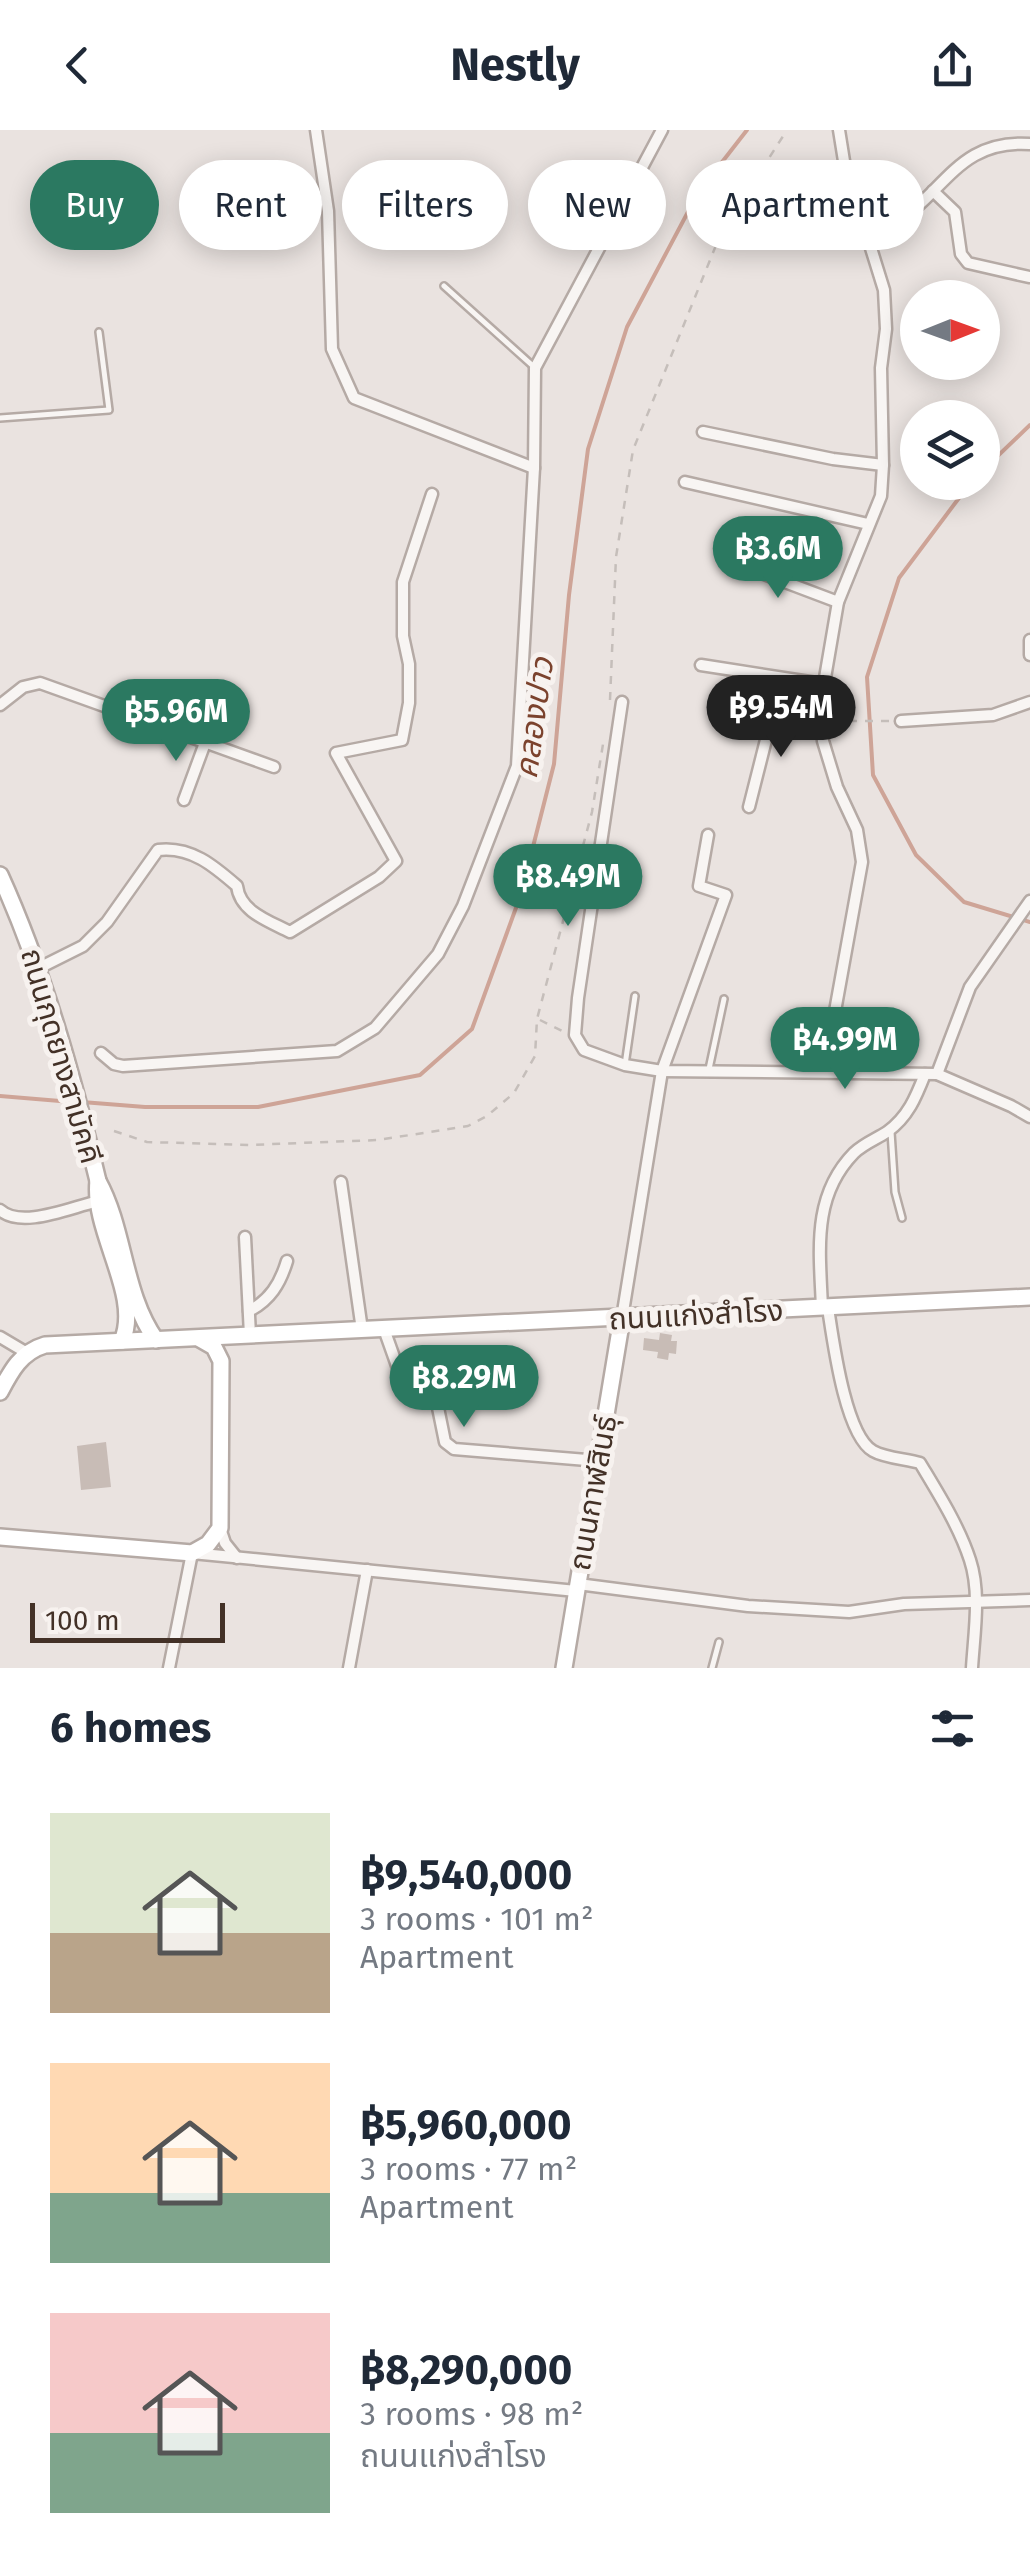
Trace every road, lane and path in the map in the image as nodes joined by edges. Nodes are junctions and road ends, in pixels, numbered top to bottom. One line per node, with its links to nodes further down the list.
1 (316, 130): 19 (street)
2 (662, 130): 15 (street)
3 (787, 130): 29 (path)
4 (839, 130): 8 (street)
5 (997, 130): 7 (street)
6 (1030, 144): 7 (street)
7 (996, 146): 9 (street)
8 (844, 160)
9 (933, 191): 10 (street); 12 (street)
10 (924, 199)
11 (872, 250): 18 (street)
12 (1028, 277)
13 (444, 286): 15 (lane)
14 (100, 332): 16 (lane)
15 (535, 368): 19 (street)
16 (0, 418)
17 (703, 432): 18 (street)
18 (883, 466): 22 (street)
19 (534, 468): 48 (street)
20 (685, 482): 22 (street)
21 (432, 494): 43 (street)
22 (868, 524): 24 (street)
23 (732, 562): 24 (street)
24 (838, 602): 28 (street)
25 (1030, 640): 26 (street)
26 (1030, 656)
27 (701, 665): 28 (street)
28 (823, 684): 33 (street)
29 (610, 700)
30 (622, 702): 47 (street)
31 (1030, 702): 34 (street)
32 (0, 705): 36 (street)
33 (820, 720): 34 (path); 39 (street); 52 (street)
34 (901, 722)
35 (604, 738): 46 (path)
36 (205, 743): 37 (street); 38 (street)
37 (274, 768)
38 (184, 800)
39 (749, 807)
40 (708, 835): 50 (street)
41 (0, 875): 43 (main road, ถนนกุดยางสามัคคี)
42 (1030, 901): 53 (street)
43 (37, 969): 57 (main road, ถนนกุดยางสามัคคี)
44 (635, 996): 49 (lane)
45 (724, 999): 51 (lane)
46 (537, 1018): 47 (path); 56 (path)
47 (575, 1035): 49 (street)
48 (101, 1052)
49 (625, 1065): 50 (street)
50 (662, 1071): 51 (street); 67 (street)
51 (708, 1072): 52 (street)
52 (824, 1072): 53 (street)
53 (931, 1074): 54 (street); 55 (street)
54 (1030, 1117)
55 (891, 1129): 61 (lane); 65 (street)
56 (114, 1131)
57 (98, 1181): 59 (main road, ถนนกุดยางสามัคคี); 73 (main road, ถนนกุดยางสามัคคี)
58 (342, 1182): 69 (street)
59 (96, 1202): 60 (street); 74 (main road, ถนนกุดยางสามัคคี)
60 (0, 1210)
61 (902, 1218)
62 (245, 1237): 66 (street)
63 (287, 1262): 66 (street)
64 (1030, 1297): 65 (main road, ถนนแก่งสำโรง)
65 (825, 1308): 67 (main road, ถนนแก่งสำโรง); 86 (street)
66 (249, 1312): 70 (street)
67 (622, 1318): 68 (main road, ถนนแก่งสำโรง); 78 (main road, ถนนกาฬสินธุ์)
68 (384, 1329): 69 (main road, ถนนแก่งสำโรง); 78 (street)
69 (362, 1330): 70 (main road, ถนนแก่งสำโรง)
70 (246, 1335): 72 (main road, ถนนแก่งสำโรง); 76 (main road)
71 (0, 1337): 75 (street)
72 (196, 1338): 73 (main road, ถนนแก่งสำโรง); 76 (main road)
73 (156, 1340): 74 (main road, ถนนแก่งสำโรง)
74 (122, 1341): 75 (main road, ถนนแก่งสำโรง)
75 (27, 1353): 77 (main road)
76 (220, 1361): 79 (main road)
77 (0, 1392)
78 (600, 1461): 84 (main road, ถนนกาฬสินธุ์)
79 (220, 1528): 81 (main road); 82 (street)
80 (0, 1538): 81 (main road)
81 (192, 1554): 82 (street); 88 (street)
82 (236, 1558): 83 (street)
83 (367, 1570): 84 (street); 89 (street)
84 (577, 1588): 86 (street); 90 (main road, ถนนกาฬสินธุ์)
85 (1030, 1600): 86 (street)
86 (976, 1601): 92 (street)
87 (718, 1642): 91 (lane)
88 (169, 1668)
89 (349, 1668)
90 (564, 1668)
91 (712, 1668)
92 (972, 1668)

